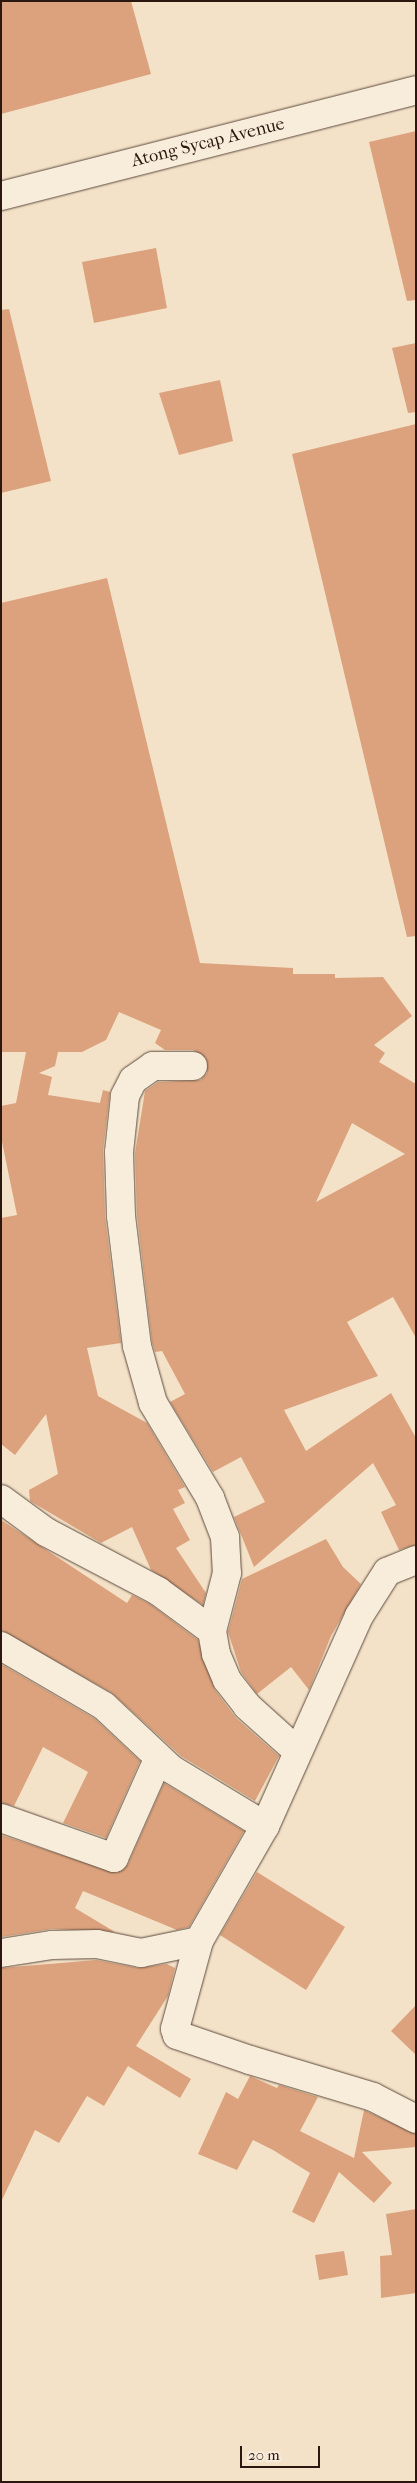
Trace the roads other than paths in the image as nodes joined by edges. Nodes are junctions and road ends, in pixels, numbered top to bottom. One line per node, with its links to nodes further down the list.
1 (416, 90): 2 (street, Atong Sycap Avenue)
2 (1, 196)
3 (193, 1066): 6 (street)
4 (1, 1499): 6 (street)
5 (416, 1560): 8 (street)
6 (212, 1631): 8 (street)
7 (1, 1646): 9 (street)
8 (296, 1750): 11 (street)
9 (158, 1759): 10 (street); 11 (street)
10 (1, 1818)
11 (265, 1826): 12 (street)
12 (198, 1941): 13 (street); 14 (street)
13 (1, 1953)
14 (416, 2119)

